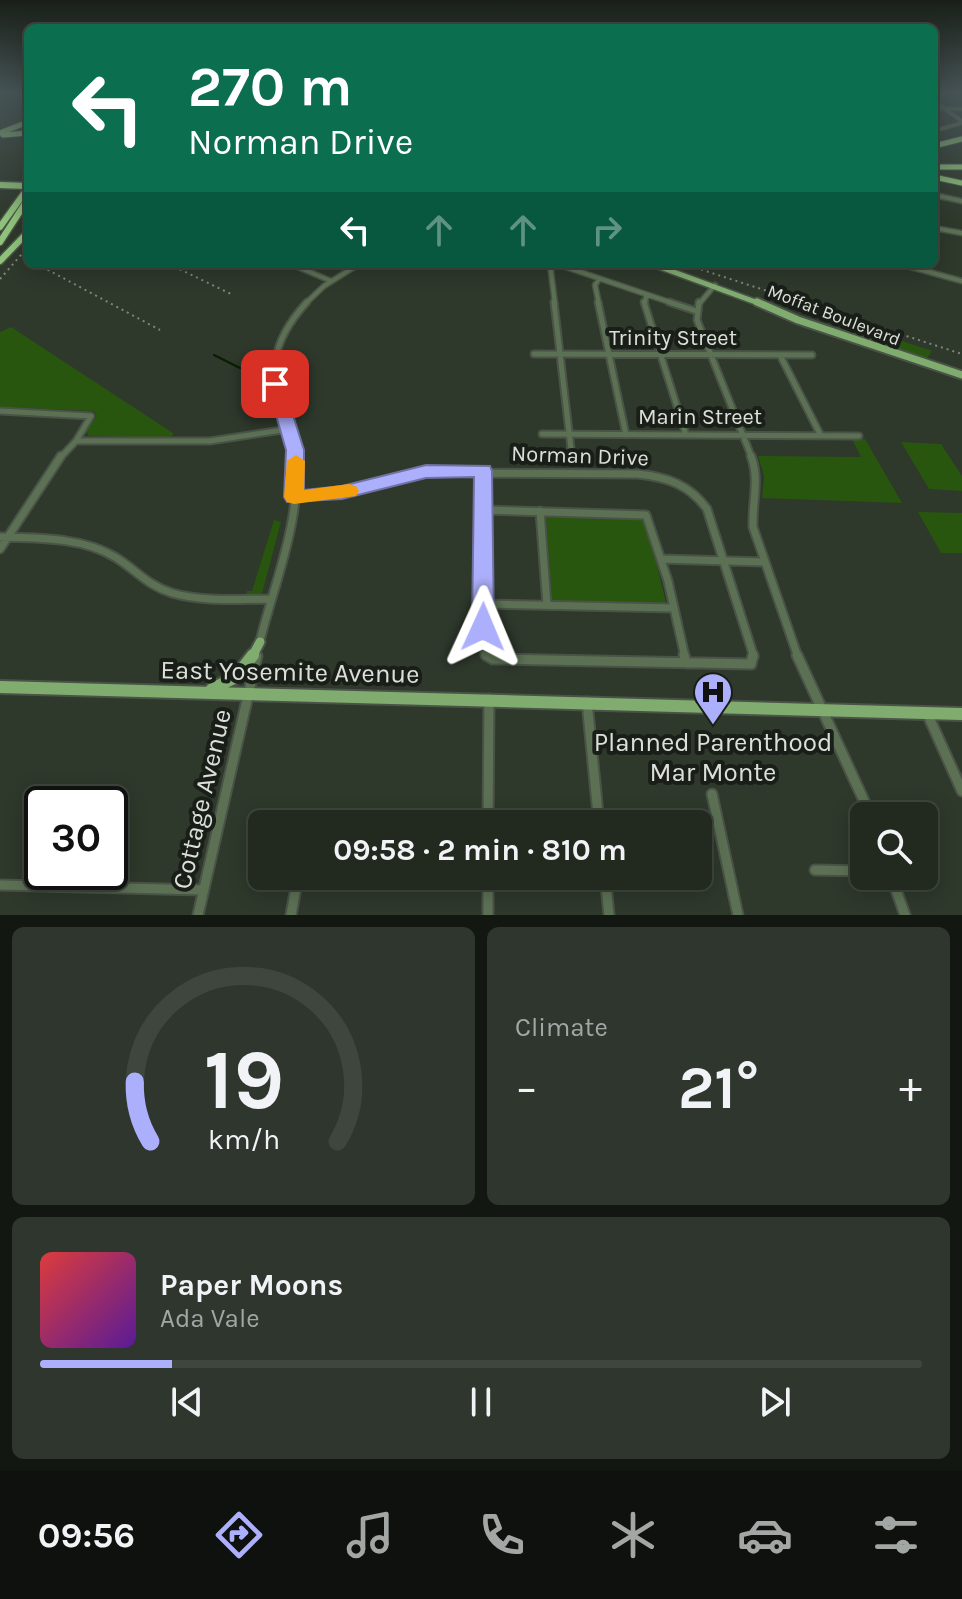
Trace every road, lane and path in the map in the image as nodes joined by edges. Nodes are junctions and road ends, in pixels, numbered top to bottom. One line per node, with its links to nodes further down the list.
1 (962, 139): 2 (highway)
2 (938, 145)
3 (938, 164): 4 (highway)
4 (962, 165)
5 (938, 178): 6 (highway)
6 (962, 183)
7 (0, 185): 8 (highway)
8 (24, 187)
9 (24, 189): 13 (highway)
10 (938, 196): 11 (street)
11 (962, 201)
12 (24, 205): 17 (highway)
13 (0, 227)
14 (938, 228): 15 (street)
15 (960, 232)
16 (24, 236): 18 (highway)
17 (0, 242)
18 (0, 261)
19 (300, 268): 26 (street)
20 (352, 268): 26 (street, Cottage Avenue)
21 (550, 268): 32 (street)
22 (568, 268): 25 (street)
23 (664, 268): 28 (main road, Moffat Boulevard)
24 (915, 268): 27 (street)
25 (599, 279): 29 (street); 33 (street)
26 (331, 281): 40 (street, Cottage Avenue)
27 (962, 281)
28 (715, 285): 30 (street); 38 (main road, Moffat Boulevard)
29 (646, 296): 30 (street); 34 (street)
30 (696, 311): 35 (street)
31 (534, 354): 32 (street, Trinity Street)
32 (560, 354): 33 (street, Trinity Street); 42 (street)
33 (610, 354): 34 (street, Trinity Street); 43 (street)
34 (662, 355): 35 (street, Trinity Street); 44 (street)
35 (710, 355): 36 (street, Trinity Street); 45 (street)
36 (780, 355): 37 (street, Trinity Street); 46 (street)
37 (812, 355)
38 (962, 375)
39 (0, 411): 48 (street)
40 (289, 429): 48 (street); 51 (street, Cottage Avenue)
41 (542, 434): 42 (street, Marin Street)
42 (569, 435): 43 (street, Marin Street); 49 (street)
43 (626, 435): 44 (street, Marin Street)
44 (686, 435): 45 (street, Marin Street)
45 (744, 436): 46 (street, Marin Street); 58 (street)
46 (821, 436): 47 (street, Marin Street)
47 (859, 436)
48 (76, 441): 54 (street)
49 (571, 449)
50 (483, 471): 51 (street, Norman Drive); 52 (street); 57 (street, Norman Drive)
51 (294, 497): 59 (street, Cottage Avenue)
52 (483, 510): 53 (street); 60 (street)
53 (540, 511): 56 (street); 61 (street)
54 (4, 537): 55 (street); 59 (street)
55 (0, 549)
56 (661, 559): 57 (street); 62 (street)
57 (723, 560): 58 (street); 64 (street, Norman Drive)
58 (764, 562): 70 (street)
59 (270, 599): 63 (street, Cottage Avenue)
60 (484, 604): 61 (street); 64 (street)
61 (547, 605): 62 (street)
62 (673, 608): 64 (street)
63 (260, 642): 66 (main road); 67 (street, Cottage Avenue)
64 (686, 663)
65 (0, 687): 66 (main road, East Yosemite Avenue)
66 (203, 692): 67 (main road, East Yosemite Avenue)
67 (248, 693): 68 (main road, East Yosemite Avenue); 81 (street, Cottage Avenue)
68 (489, 699): 69 (main road, East Yosemite Avenue); 76 (street)
69 (587, 702): 70 (main road, East Yosemite Avenue); 77 (street)
70 (821, 709): 71 (main road, East Yosemite Avenue); 75 (street)
71 (927, 713): 72 (main road, East Yosemite Avenue); 73 (street)
72 (962, 714)
73 (962, 791)
74 (712, 794): 90 (street)
75 (864, 802)
76 (488, 810)
77 (598, 810)
78 (815, 870): 79 (street)
79 (850, 871)
80 (0, 885): 81 (street)
81 (203, 890): 86 (street, Cottage Avenue)
82 (295, 890): 87 (street)
83 (488, 890): 88 (street)
84 (606, 890): 89 (street)
85 (896, 890): 91 (street)
86 (198, 915)
87 (291, 915)
88 (488, 915)
89 (609, 915)
90 (738, 915)
91 (905, 915)

